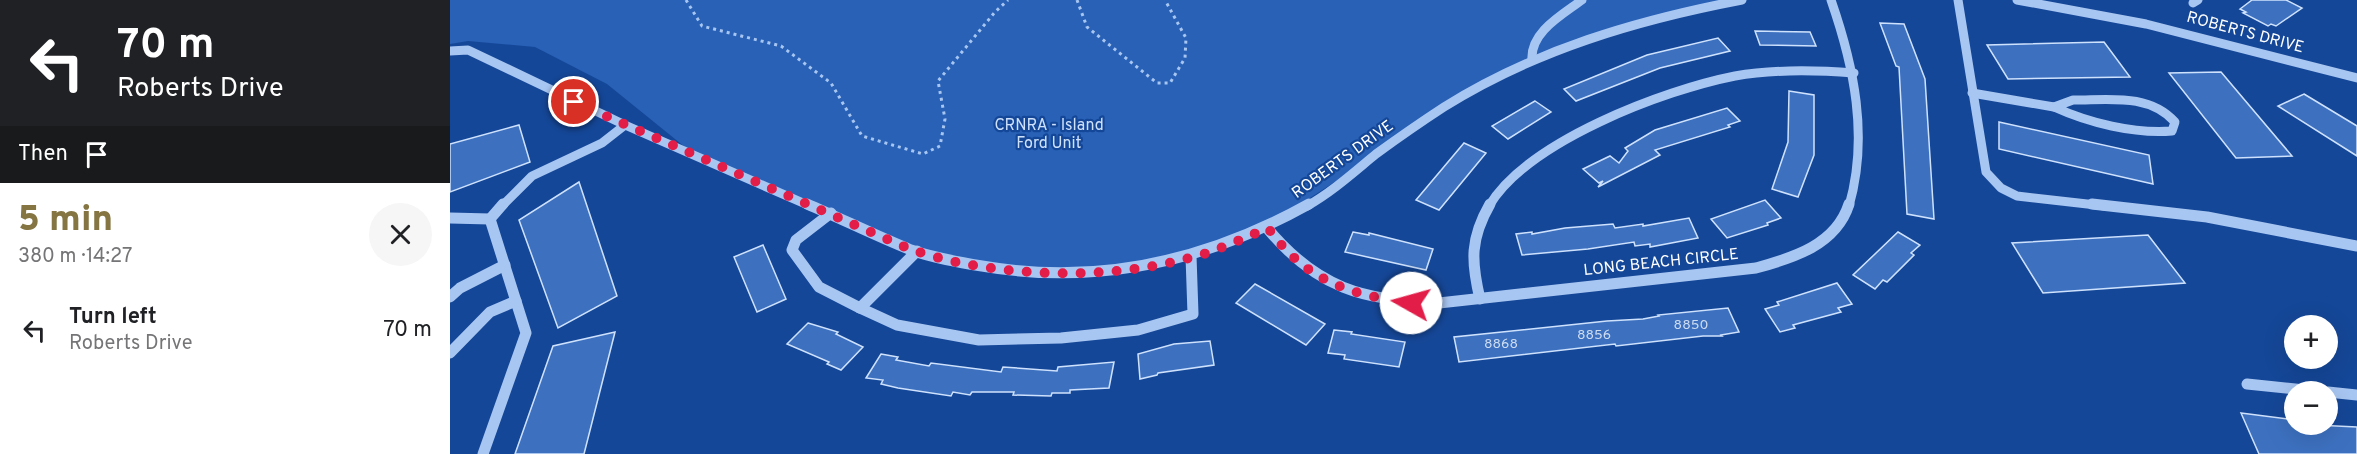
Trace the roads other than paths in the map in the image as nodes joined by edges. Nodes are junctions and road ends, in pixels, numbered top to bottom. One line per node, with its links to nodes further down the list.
1 (1582, 0): 7 (street)
2 (1742, 0): 7 (street, ROBERTS DRIVE)
3 (1831, 0): 8 (street, LONG BEACH CIRCLE)
4 (1958, 0): 10 (street)
5 (2018, 0): 9 (street, ROBERTS DRIVE)
6 (450, 51): 12 (street, ROBERTS DRIVE)
7 (1532, 60): 16 (street, ROBERTS DRIVE)
8 (1854, 73): 22 (street); 22 (street, LONG BEACH CIRCLE)
9 (2357, 78)
10 (1972, 93): 11 (street); 17 (street)
11 (2054, 107): 11 (street)
12 (625, 125): 13 (street, ROBERTS DRIVE); 15 (street)
13 (831, 213): 18 (street, ROBERTS DRIVE); 24 (street)
14 (450, 218): 15 (street)
15 (490, 219): 20 (street)
16 (1268, 228): 19 (street, ROBERTS DRIVE); 22 (street, LONG BEACH CIRCLE)
17 (2357, 246)
18 (917, 251): 19 (street, ROBERTS DRIVE); 24 (street)
19 (1191, 256): 24 (street)
20 (505, 265): 21 (street); 23 (street)
21 (450, 297)
22 (1480, 298)
23 (516, 301): 25 (street); 30 (street)
24 (860, 308)
25 (450, 353)
26 (2247, 384): 27 (street)
27 (2284, 388)
28 (2338, 393): 29 (street)
29 (2357, 394)
30 (483, 454)

